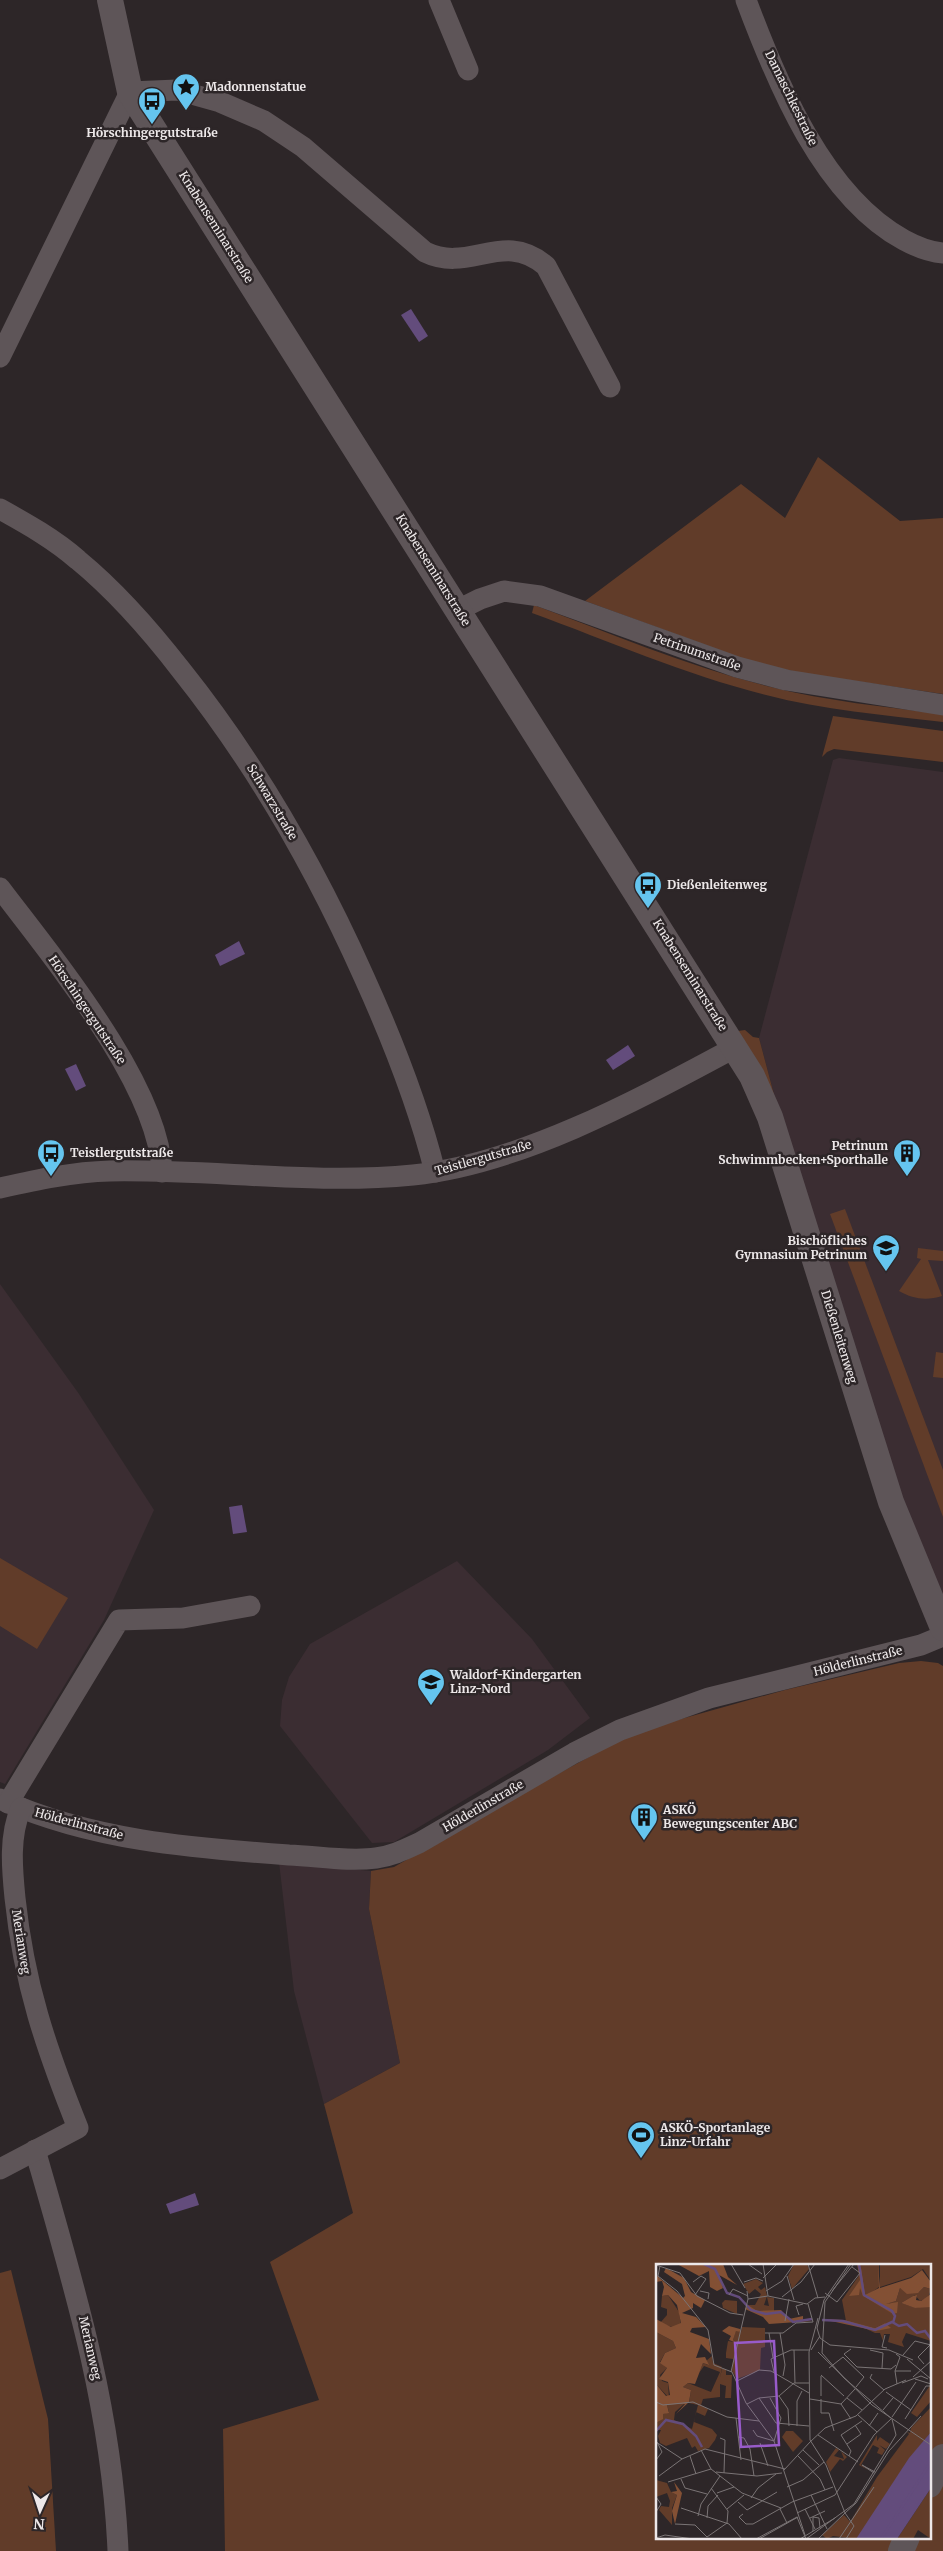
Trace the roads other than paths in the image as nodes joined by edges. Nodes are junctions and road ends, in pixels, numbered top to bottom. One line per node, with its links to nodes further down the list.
1 (110, 0): 5 (street, Knabenseminarstraße)
2 (439, 0): 4 (street)
3 (746, 0): 6 (street, Damaschkestraße)
4 (468, 70)
5 (130, 92): 7 (street); 8 (street); 10 (street, Knabenseminarstraße)
6 (943, 253)
7 (0, 357)
8 (610, 387)
9 (0, 509): 15 (street, Schwarzstraße)
10 (458, 610): 11 (street, Petrinumstraße); 13 (street, Knabenseminarstraße)
11 (943, 706)
12 (0, 888): 14 (street, Hörschingergutstraße)
13 (736, 1047): 15 (street, Teistlergutstraße); 18 (street, Dießenleitenweg)
14 (162, 1172): 15 (street, Teistlergutstraße); 16 (street, Teistlergutstraße)
15 (435, 1172)
16 (0, 1188)
17 (250, 1606): 20 (street)
18 (943, 1628)
19 (943, 1636): 20 (street, Hölderlinstraße)
20 (10, 1804): 21 (street, Merianweg)
21 (36, 2150): 22 (street); 26 (street, Merianweg)
22 (0, 2169)
23 (943, 2457): 24 (street)
24 (930, 2484)
25 (907, 2538): 27 (street)
26 (118, 2551)
27 (901, 2551)

